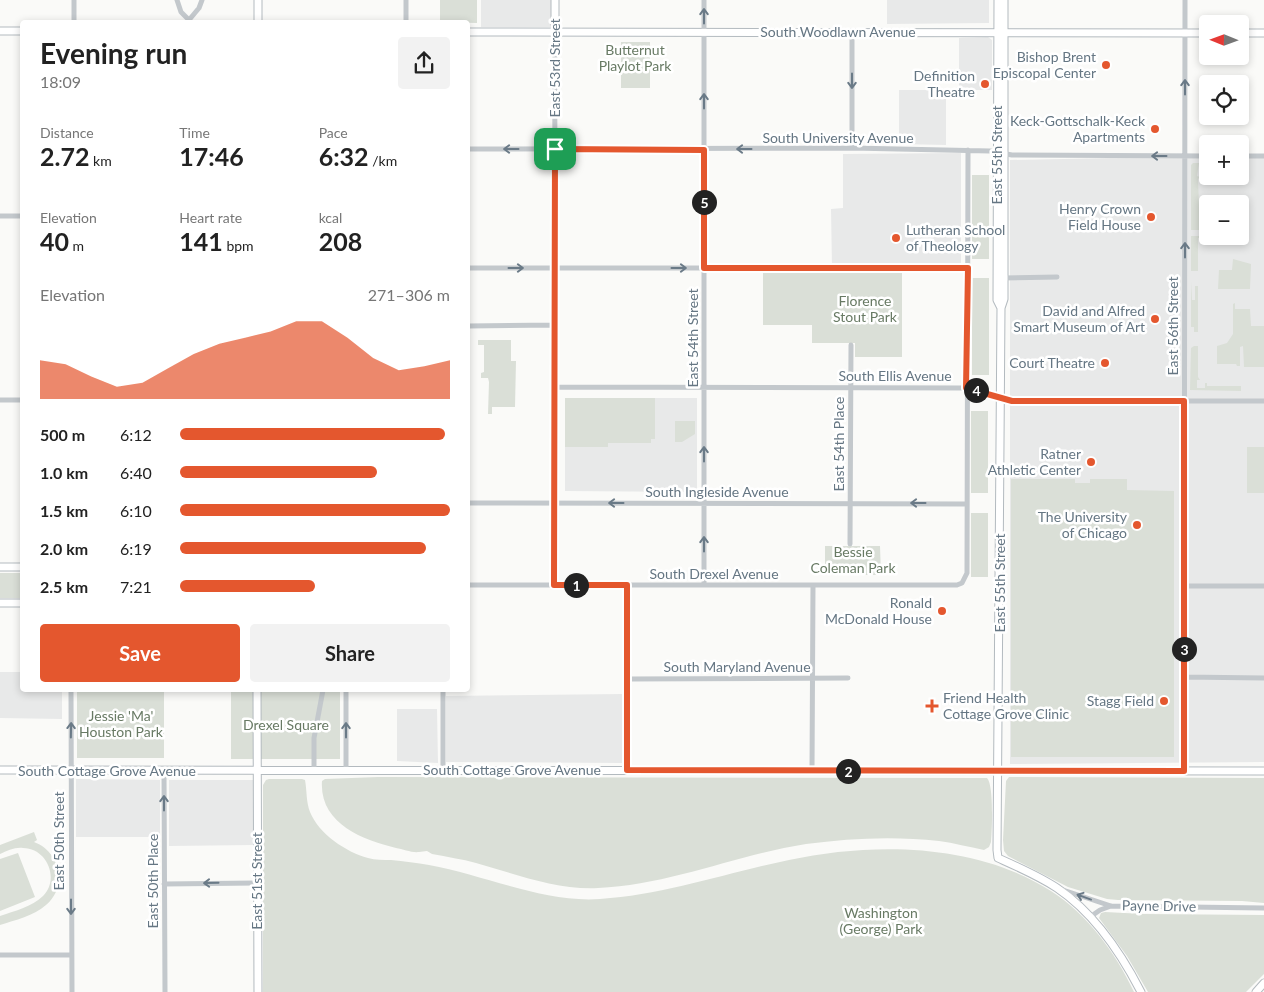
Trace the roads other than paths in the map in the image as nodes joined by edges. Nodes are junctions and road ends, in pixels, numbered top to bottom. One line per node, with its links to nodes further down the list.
1 (74, 0): 11 (street)
2 (176, 0): 12 (street)
3 (202, 0): 13 (street)
4 (258, 0): 14 (street)
5 (406, 0): 15 (street)
6 (556, 0): 19 (street, East 53rd Street)
7 (704, 0): 20 (street, East 54th Street, one-way to 7)
8 (998, 0): 22 (street, East 55th Street)
9 (1004, 0): 22 (street, East 55th Street)
10 (1185, 0): 23 (street, East 56th Street)
11 (74, 20)
12 (188, 20)
13 (190, 20)
14 (258, 20)
15 (406, 20)
16 (0, 31): 17 (street)
17 (20, 31)
18 (470, 32): 19 (street, South Woodlawn Avenue)
19 (555, 32): 20 (street, South Woodlawn Avenue); 29 (street, East 53rd Street)
20 (704, 32): 21 (street, South Woodlawn Avenue); 30 (street, East 54th Street, one-way to 20)
21 (852, 32): 22 (street, South Woodlawn Avenue); 27 (street, one-way to 27)
22 (1001, 32): 23 (street, South Woodlawn Avenue); 32 (street, East 55th Street)
23 (1185, 32): 24 (street, South Woodlawn Avenue); 33 (street, East 56th Street, one-way to 23)
24 (1199, 32)
25 (1249, 32): 26 (street)
26 (1264, 32)
27 (852, 148): 30 (street, South University Avenue, one-way to 30); 31 (street, South University Avenue)
28 (470, 149): 29 (street, South University Avenue, one-way to 28)
29 (555, 149): 30 (street, South University Avenue); 40 (street, East 53rd Street)
30 (704, 150): 41 (street, East 54th Street)
31 (968, 150): 32 (street, South University Avenue); 42 (street)
32 (1000, 153): 33 (street, South University Avenue, one-way to 32); 44 (street, East 55th Street)
33 (1185, 156): 34 (street, South University Avenue); 55 (street, East 56th Street, one-way to 33)
34 (1199, 156)
35 (1249, 156): 36 (street)
36 (1264, 156)
37 (0, 216): 38 (street)
38 (20, 216)
39 (470, 268): 40 (street, one-way to 40)
40 (554, 268): 41 (street, one-way to 41); 45 (street, East 53rd Street)
41 (704, 268): 42 (street); 49 (street, East 54th Street)
42 (968, 268): 51 (street)
43 (1057, 277): 44 (street)
44 (1000, 278): 52 (street, East 55th Street)
45 (554, 325): 46 (street); 48 (street, East 53rd Street)
46 (470, 326)
47 (851, 345): 50 (street, East 54th Place)
48 (554, 387): 49 (street, South Ellis Avenue); 58 (street, East 53rd Street)
49 (704, 387): 50 (street, South Ellis Avenue); 59 (street, East 54th Street, one-way to 49)
50 (851, 387): 51 (street, South Ellis Avenue); 60 (street, East 54th Place)
51 (966, 388): 52 (street, South Ellis Avenue); 61 (street)
52 (1002, 398): 55 (street, South Ellis Avenue); 93 (street, East 55th Street)
53 (0, 400): 54 (street)
54 (20, 400)
55 (1184, 401): 56 (street, South Ellis Avenue); 70 (street, East 56th Street)
56 (1264, 401)
57 (470, 503): 58 (street, South Ingleside Avenue)
58 (554, 503): 59 (street, South Ingleside Avenue, one-way to 58); 66 (street, East 53rd Street)
59 (704, 503): 60 (street, South Ingleside Avenue); 68 (street, East 54th Street, one-way to 59)
60 (850, 503): 61 (street, South Ingleside Avenue, one-way to 60); 62 (street, East 54th Place)
61 (967, 504): 69 (street, South Drexel Avenue)
62 (850, 544)
63 (0, 566): 64 (street)
64 (20, 566)
65 (470, 585): 66 (street, South Drexel Avenue)
66 (554, 585): 67 (street, South Drexel Avenue)
67 (627, 585): 68 (street, South Drexel Avenue); 78 (street)
68 (704, 585): 69 (street, South Drexel Avenue)
69 (813, 585): 75 (street)
70 (1184, 586): 71 (street); 74 (street, East 56th Street)
71 (1264, 586)
72 (0, 603): 73 (street)
73 (20, 603)
74 (1184, 677): 77 (street); 94 (street, East 56th Street)
75 (813, 678): 76 (street, South Maryland Avenue); 78 (street, South Maryland Avenue); 92 (street)
76 (848, 678)
77 (1264, 678)
78 (627, 679): 89 (street)
79 (71, 692): 90 (street, East 50th Street, one-way to 79)
80 (257, 692): 85 (street, East 51st Street)
81 (323, 692): 86 (street)
82 (346, 692): 87 (street, one-way to 82)
83 (443, 692): 88 (street)
84 (0, 770): 90 (street, South Cottage Grove Avenue)
85 (257, 770): 86 (street, South Cottage Grove Avenue); 91 (street, South Cottage Grove Avenue); 97 (street, East 51st Street)
86 (314, 770): 87 (street, South Cottage Grove Avenue)
87 (346, 770): 88 (street, South Cottage Grove Avenue)
88 (443, 770): 89 (street, South Cottage Grove Avenue)
89 (627, 770): 92 (street, South Cottage Grove Avenue)
90 (70, 771): 91 (street, South Cottage Grove Avenue); 104 (street, East 50th Street, one-way to 104)
91 (164, 771): 98 (street, East 50th Place, one-way to 91)
92 (812, 771): 93 (street, South Cottage Grove Avenue)
93 (998, 771): 94 (street, South Cottage Grove Avenue); 96 (street, East 55th Street)
94 (1184, 771): 95 (street, South Cottage Grove Avenue)
95 (1264, 771)
96 (998, 858): 99 (street, Payne Drive)
97 (257, 883): 98 (street, one-way to 98); 108 (street, East 51st Street)
98 (164, 884): 107 (street, East 50th Place)
99 (1057, 888): 100 (street, Payne Drive, one-way to 99); 102 (street, Payne Drive)
100 (1111, 906): 101 (street, Payne Drive); 102 (street)
101 (1264, 908)
102 (1090, 917): 109 (street, Payne Drive)
103 (0, 955): 104 (street)
104 (71, 955): 106 (street, East 50th Street)
105 (1264, 983): 110 (street)
106 (72, 992)
107 (165, 992)
108 (258, 992)
109 (1141, 992)
110 (1256, 992)

